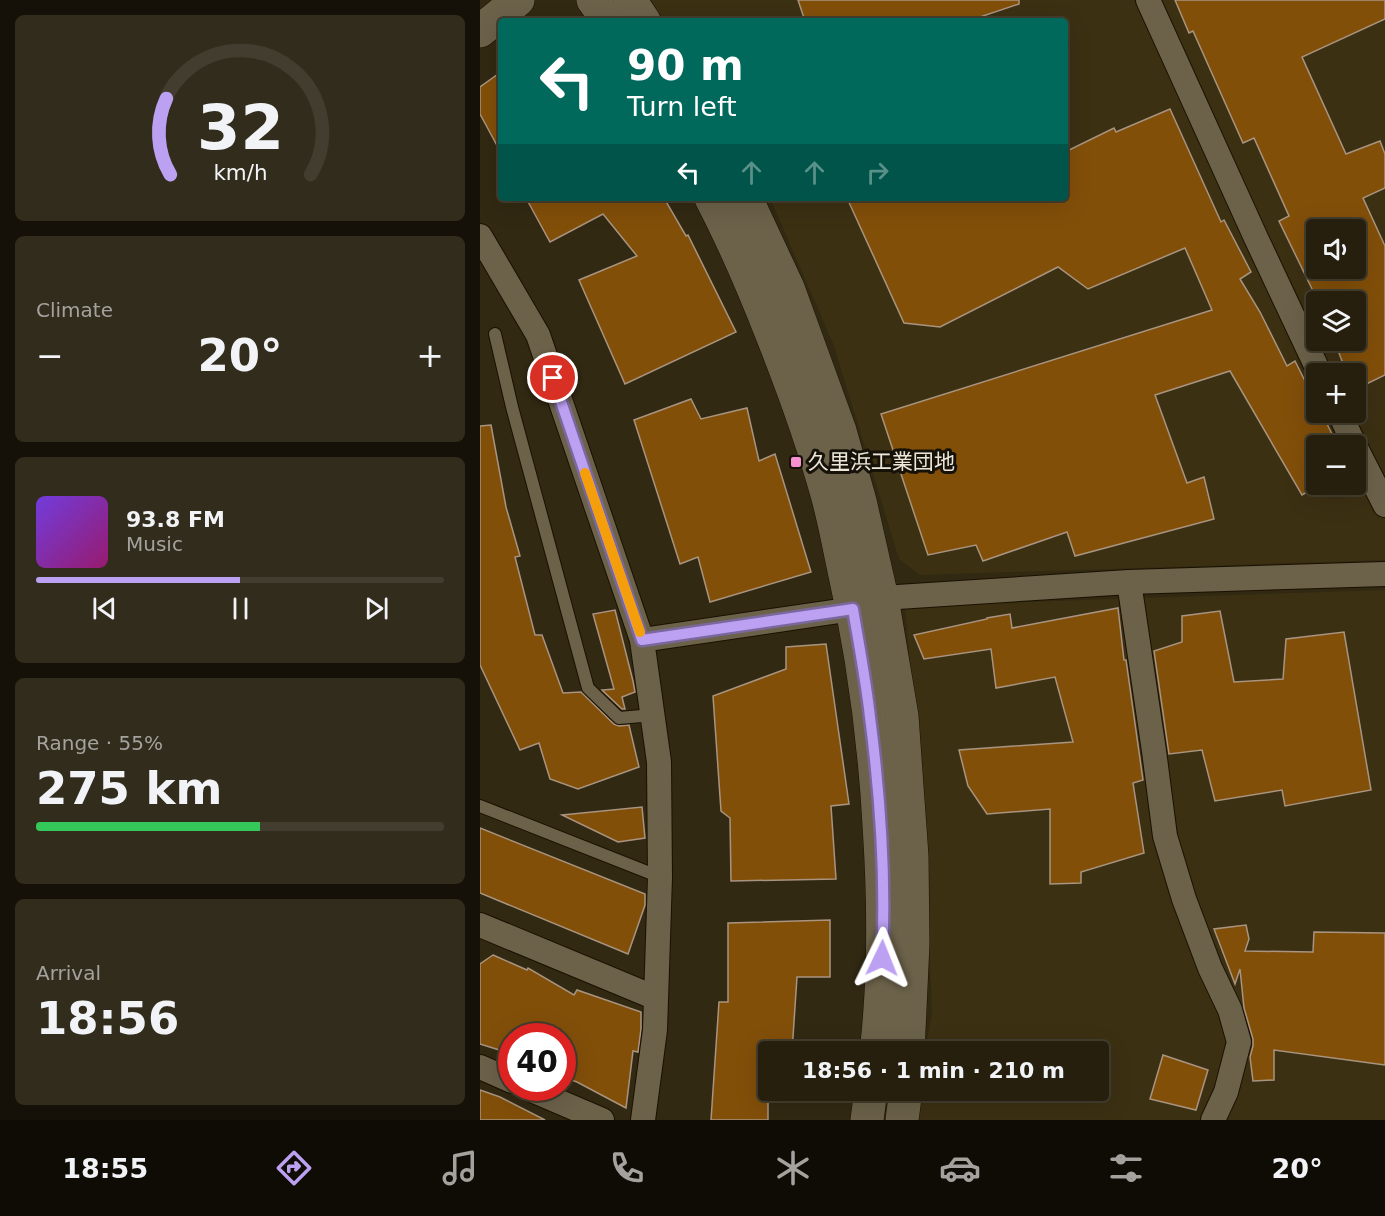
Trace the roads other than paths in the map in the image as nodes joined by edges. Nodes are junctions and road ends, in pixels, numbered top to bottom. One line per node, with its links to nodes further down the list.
1 (518, 0): 7 (street)
2 (593, 0): 5 (street)
3 (630, 0): 6 (street)
4 (1148, 0): 12 (street)
5 (606, 18)
6 (642, 18)
7 (480, 31)
8 (712, 201): 17 (street)
9 (747, 201): 17 (street)
10 (480, 236): 18 (street)
11 (495, 334): 19 (lane)
12 (1315, 363)
13 (1366, 468): 14 (street)
14 (1385, 505)
15 (1385, 574): 16 (street)
16 (1129, 582): 17 (street); 35 (street)
17 (867, 604): 18 (street); 24 (street); 25 (street)
18 (642, 640): 19 (street)
19 (653, 715): 21 (street)
20 (480, 806): 21 (lane)
21 (660, 877): 23 (street)
22 (480, 925): 23 (street)
23 (656, 998): 32 (street)
24 (877, 1041)
25 (909, 1041)
26 (480, 1067): 27 (street)
27 (498, 1075)
28 (557, 1101): 31 (street)
29 (870, 1101): 33 (street)
30 (905, 1101): 34 (street)
31 (602, 1120)
32 (643, 1120)
33 (867, 1120)
34 (902, 1120)
35 (1213, 1120)

